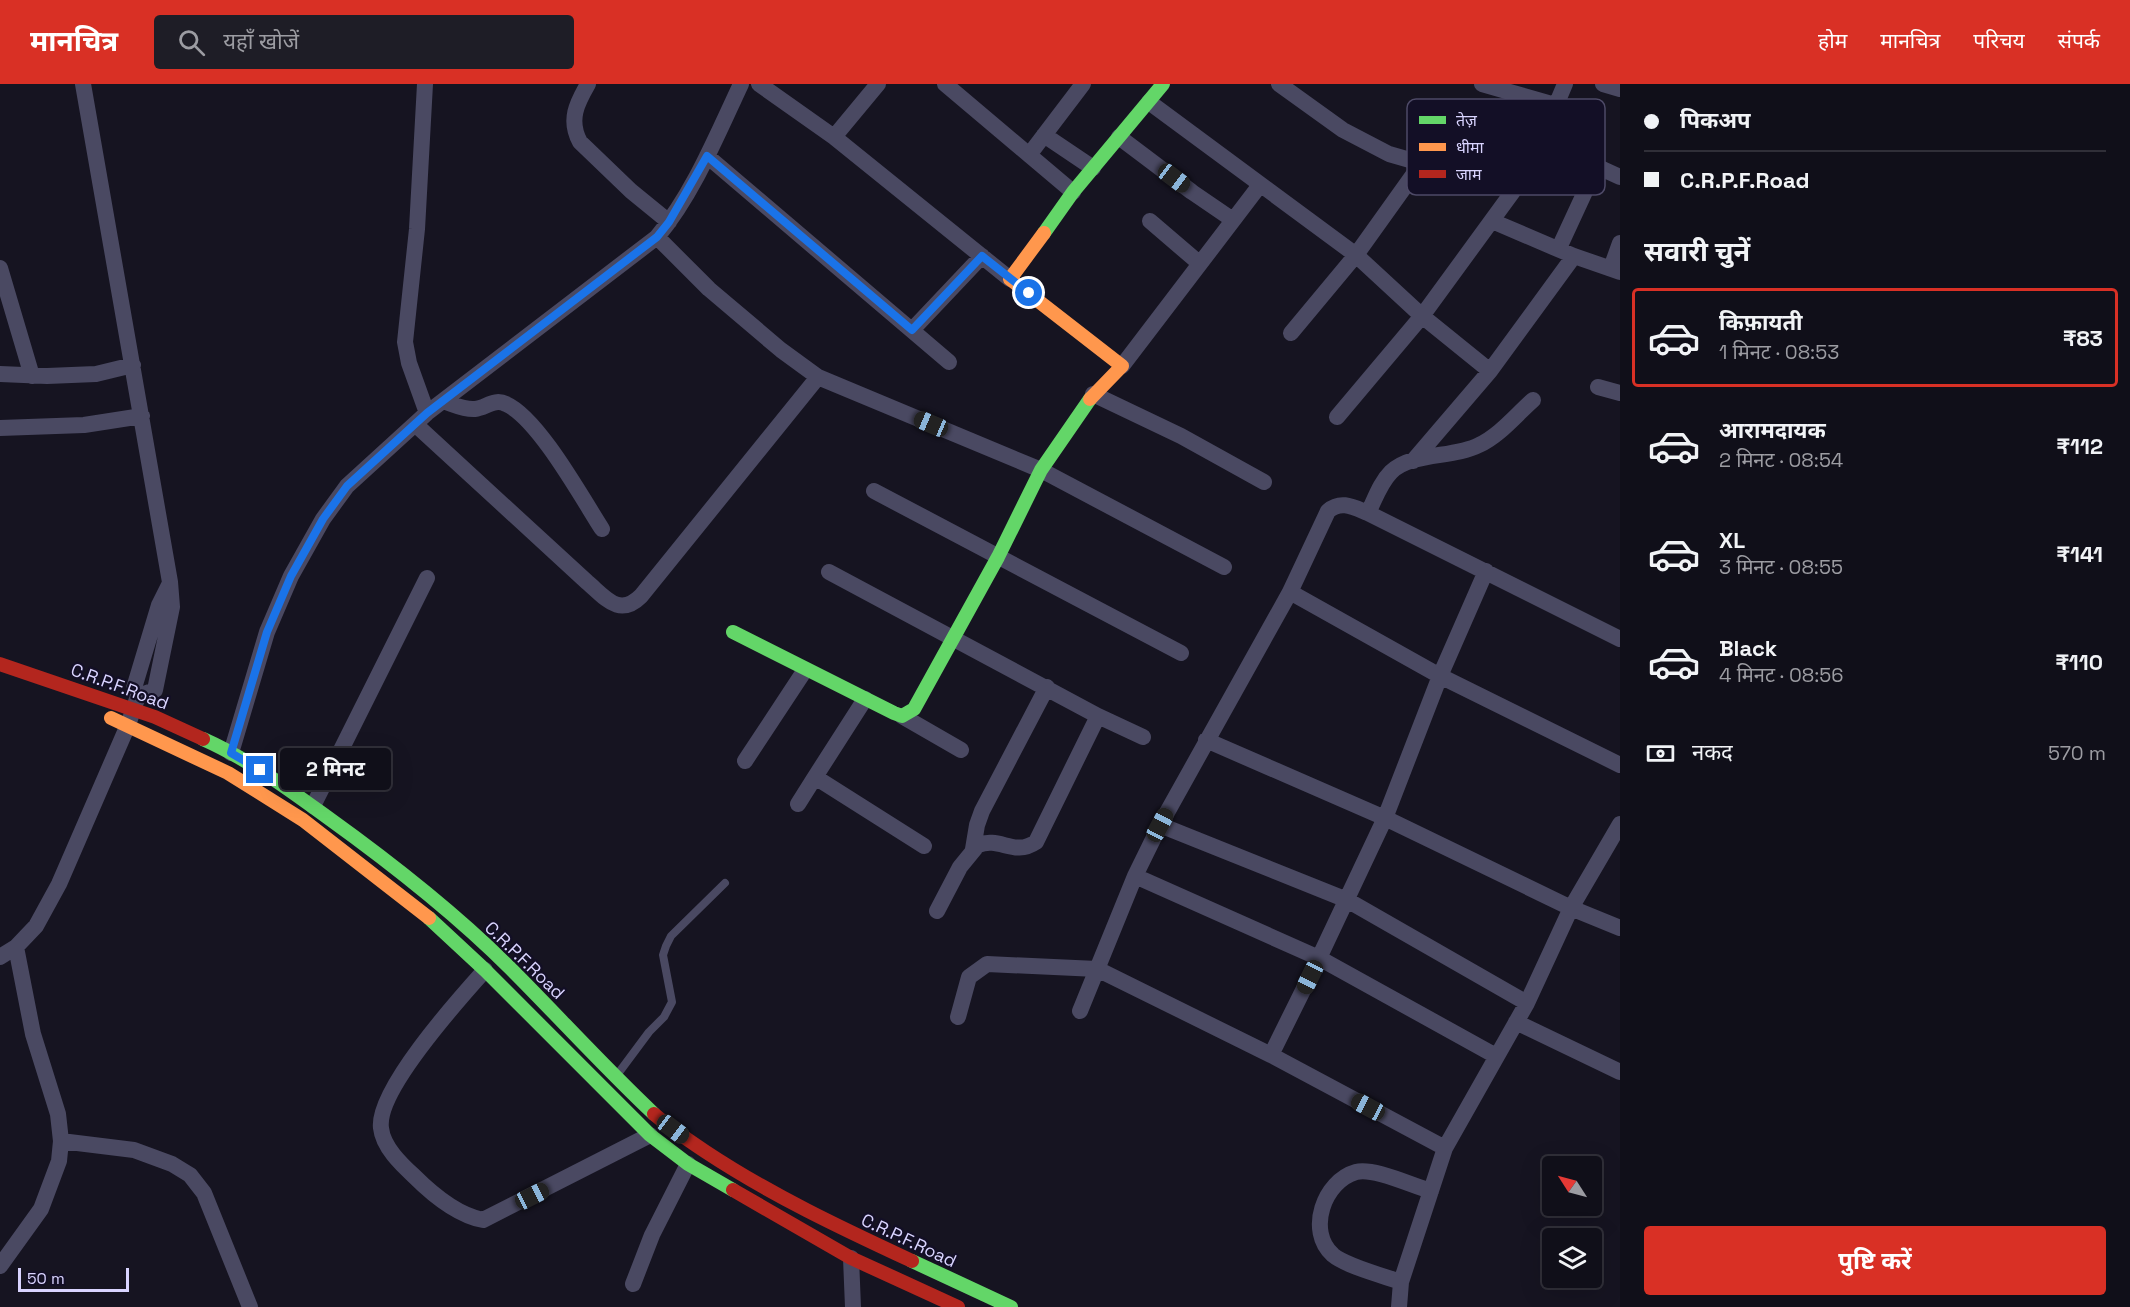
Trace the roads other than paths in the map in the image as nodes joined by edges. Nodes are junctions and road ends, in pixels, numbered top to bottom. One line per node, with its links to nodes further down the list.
1 (82, 84): 49 (street)
2 (425, 84): 62 (street)
3 (588, 84): 35 (street)
4 (741, 84): 22 (street)
5 (759, 84): 19 (street)
6 (878, 84): 19 (street)
7 (945, 84): 21 (street)
8 (1083, 84): 18 (street)
9 (1163, 84): 17 (main road)
10 (1279, 84): 23 (street)
11 (1482, 84): 15 (street)
12 (1565, 84): 16 (street)
13 (1603, 84): 14 (street)
14 (1620, 89)
15 (1534, 99)
16 (1558, 99)
17 (1149, 102): 20 (main road); 28 (street)
18 (1044, 135): 21 (street); 24 (street)
19 (834, 137): 40 (street)
20 (1119, 137): 24 (main road); 32 (street)
21 (1029, 155): 29 (street)
22 (707, 156): 35 (street); 46 (street)
23 (1407, 160)
24 (1093, 168): 29 (main road)
25 (1605, 171): 26 (street)
26 (1620, 177)
27 (1407, 184): 39 (street)
28 (1260, 185): 32 (street); 39 (street)
29 (1073, 192): 44 (main road)
30 (1510, 195): 34 (street)
31 (1587, 195): 38 (street)
32 (1233, 220): 41 (street)
33 (1150, 221): 41 (street)
34 (1492, 221): 38 (street); 45 (street)
35 (669, 222): 36 (street)
36 (657, 237): 54 (street); 58 (street)
37 (1620, 243): 43 (street)
38 (1567, 252): 43 (street); 51 (street)
39 (1356, 255): 45 (street); 47 (street)
40 (982, 256): 44 (street); 46 (street)
41 (1199, 263): 50 (street)
42 (0, 268): 53 (street)
43 (1615, 270)
44 (1010, 279): 50 (main road)
45 (1422, 316): 51 (street); 61 (street)
46 (912, 330): 48 (street)
47 (1291, 333)
48 (949, 362)
49 (133, 365): 53 (street); 60 (street)
50 (1122, 366): 57 (main road)
51 (1490, 371): 64 (street)
52 (0, 374): 53 (street)
53 (32, 376)
54 (818, 377): 62 (street); 65 (street)
55 (1598, 387): 56 (street)
56 (1620, 393)
57 (1093, 394): 65 (main road); 66 (street)
58 (443, 400): 62 (street); 69 (street)
59 (1533, 400): 64 (street)
60 (142, 416): 63 (street); 85 (street)
61 (1336, 417)
62 (421, 419): 92 (street)
63 (0, 428)
64 (1413, 461): 68 (street)
65 (1041, 470): 70 (main road); 71 (street)
66 (1264, 482)
67 (873, 491): 70 (street)
68 (1368, 513): 72 (street); 75 (street)
69 (602, 529)
70 (998, 557): 77 (main road); 79 (street)
71 (1224, 567)
72 (1486, 571): 78 (street); 82 (street)
73 (829, 572): 77 (street)
74 (427, 578): 97 (street)
75 (1290, 592): 82 (street); 90 (street)
76 (733, 632): 81 (main road)
77 (954, 639): 83 (street); 87 (main road)
78 (1620, 639)
79 (1181, 653)
80 (0, 664): 85 (main road, C.R.P.F.Road)
81 (805, 670): 84 (main road); 93 (street)
82 (1440, 676): 94 (street); 98 (street)
83 (1047, 687): 88 (street); 102 (street)
84 (865, 699): 87 (main road); 95 (street)
85 (133, 710): 86 (main road, C.R.P.F.Road); 92 (main road, C.R.P.F.Road); 109 (street); 113 (main road, C.R.P.F.Road)
86 (95, 713)
87 (902, 716): 91 (street)
88 (1098, 716): 89 (street); 102 (street)
89 (1143, 737)
90 (1206, 740): 98 (street); 100 (street)
91 (961, 750)
92 (231, 753): 97 (main road, C.R.P.F.Road)
93 (745, 761)
94 (1620, 765)
95 (815, 777): 96 (street); 101 (street)
96 (798, 804)
97 (313, 806): 121 (main road, C.R.P.F.Road)
98 (1385, 818): 105 (street); 106 (street)
99 (1620, 824): 106 (street)
100 (1160, 825): 103 (street); 105 (street)
101 (924, 846)
102 (973, 849): 107 (street)
103 (1135, 876): 111 (street); 112 (street)
104 (725, 883): 121 (lane)
105 (1347, 900): 111 (street); 114 (street)
106 (1571, 908): 108 (street); 114 (street)
107 (937, 911)
108 (1620, 928)
109 (16, 947): 110 (street); 123 (street)
110 (0, 957)
111 (1319, 958): 118 (street); 119 (street)
112 (1097, 969): 115 (street); 116 (street); 118 (street)
113 (484, 970): 122 (main road, C.R.P.F.Road); 122 (street)
114 (1527, 1003): 117 (street)
115 (1080, 1011)
116 (957, 1017)
117 (1516, 1022): 119 (street); 120 (street)
118 (1271, 1055): 124 (street)
119 (1496, 1056): 124 (street)
120 (1620, 1072)
121 (615, 1077): 134 (main road, C.R.P.F.Road)
122 (650, 1135): 125 (main road, C.R.P.F.Road)
123 (61, 1141): 128 (street); 131 (street)
124 (1445, 1148): 126 (street)
125 (688, 1164): 127 (main road, C.R.P.F.Road); 130 (street)
126 (1431, 1191): 129 (street); 129 (street)
127 (850, 1258): 132 (street); 133 (main road, C.R.P.F.Road)
128 (1, 1264)
129 (1401, 1282): 135 (street)
130 (633, 1284)
131 (250, 1307)
132 (853, 1307)
133 (958, 1307)
134 (1011, 1307)
135 (1399, 1307)

